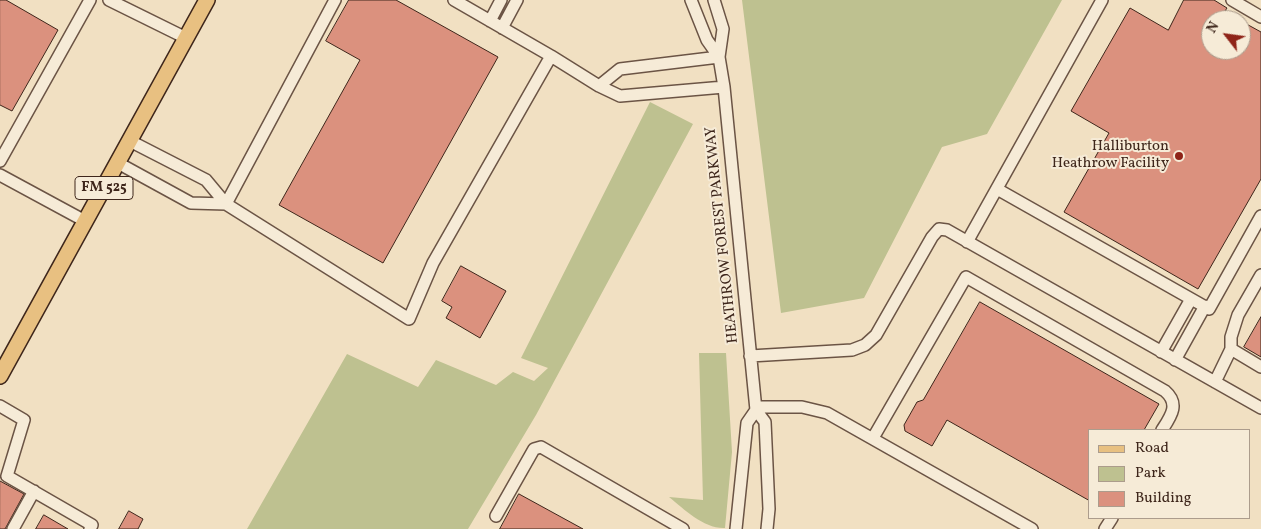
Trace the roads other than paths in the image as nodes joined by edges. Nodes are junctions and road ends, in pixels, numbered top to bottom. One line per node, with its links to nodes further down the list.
1 (90, 0): 21 (street)
2 (109, 0): 15 (street)
3 (207, 0): 15 (main road, FM 525)
4 (335, 0): 25 (street)
5 (454, 0): 13 (street)
6 (501, 0): 13 (street)
7 (517, 0): 14 (street)
8 (691, 0): 17 (street, HEATHROW FOREST PARKWAY)
9 (714, 0): 17 (street, HEATHROW FOREST PARKWAY)
10 (1102, 0): 24 (street)
11 (1232, 0): 12 (street)
12 (1261, 17)
13 (490, 21): 14 (street)
14 (502, 28): 16 (street)
15 (186, 38): 20 (main road, FM 525)
16 (551, 56): 18 (street); 25 (street)
17 (719, 57): 18 (street); 19 (street, HEATHROW FOREST PARKWAY)
18 (599, 86): 19 (street)
19 (724, 87): 34 (street, HEATHROW FOREST PARKWAY)
20 (130, 141): 22 (main road, FM 525); 25 (street)
21 (0, 161)
22 (118, 164): 25 (street); 27 (main road, FM 525)
23 (0, 175): 27 (street)
24 (997, 189): 28 (street); 30 (street)
25 (226, 204)
26 (1261, 216): 31 (street)
27 (85, 221): 37 (main road, FM 525)
28 (967, 242): 33 (street); 34 (street)
29 (1261, 275): 32 (street)
30 (1191, 299): 31 (street); 33 (street)
31 (1205, 306): 35 (street)
32 (1231, 349): 36 (street); 38 (street)
33 (1161, 352): 35 (street)
34 (750, 356): 41 (street, HEATHROW FOREST PARKWAY)
35 (1175, 360): 38 (street)
36 (1261, 367)
37 (0, 376)
38 (1215, 382): 40 (street)
39 (0, 406): 44 (street)
40 (1261, 408)
41 (756, 409): 43 (street); 50 (street); 51 (street, HEATHROW FOREST PARKWAY)
42 (1163, 429): 43 (street)
43 (873, 438): 52 (street)
44 (4, 473): 45 (street)
45 (34, 491): 47 (street); 48 (street)
46 (496, 516): 49 (street)
47 (13, 529)
48 (90, 529)
49 (683, 529)
50 (736, 529)
51 (767, 529)
52 (1032, 529)

